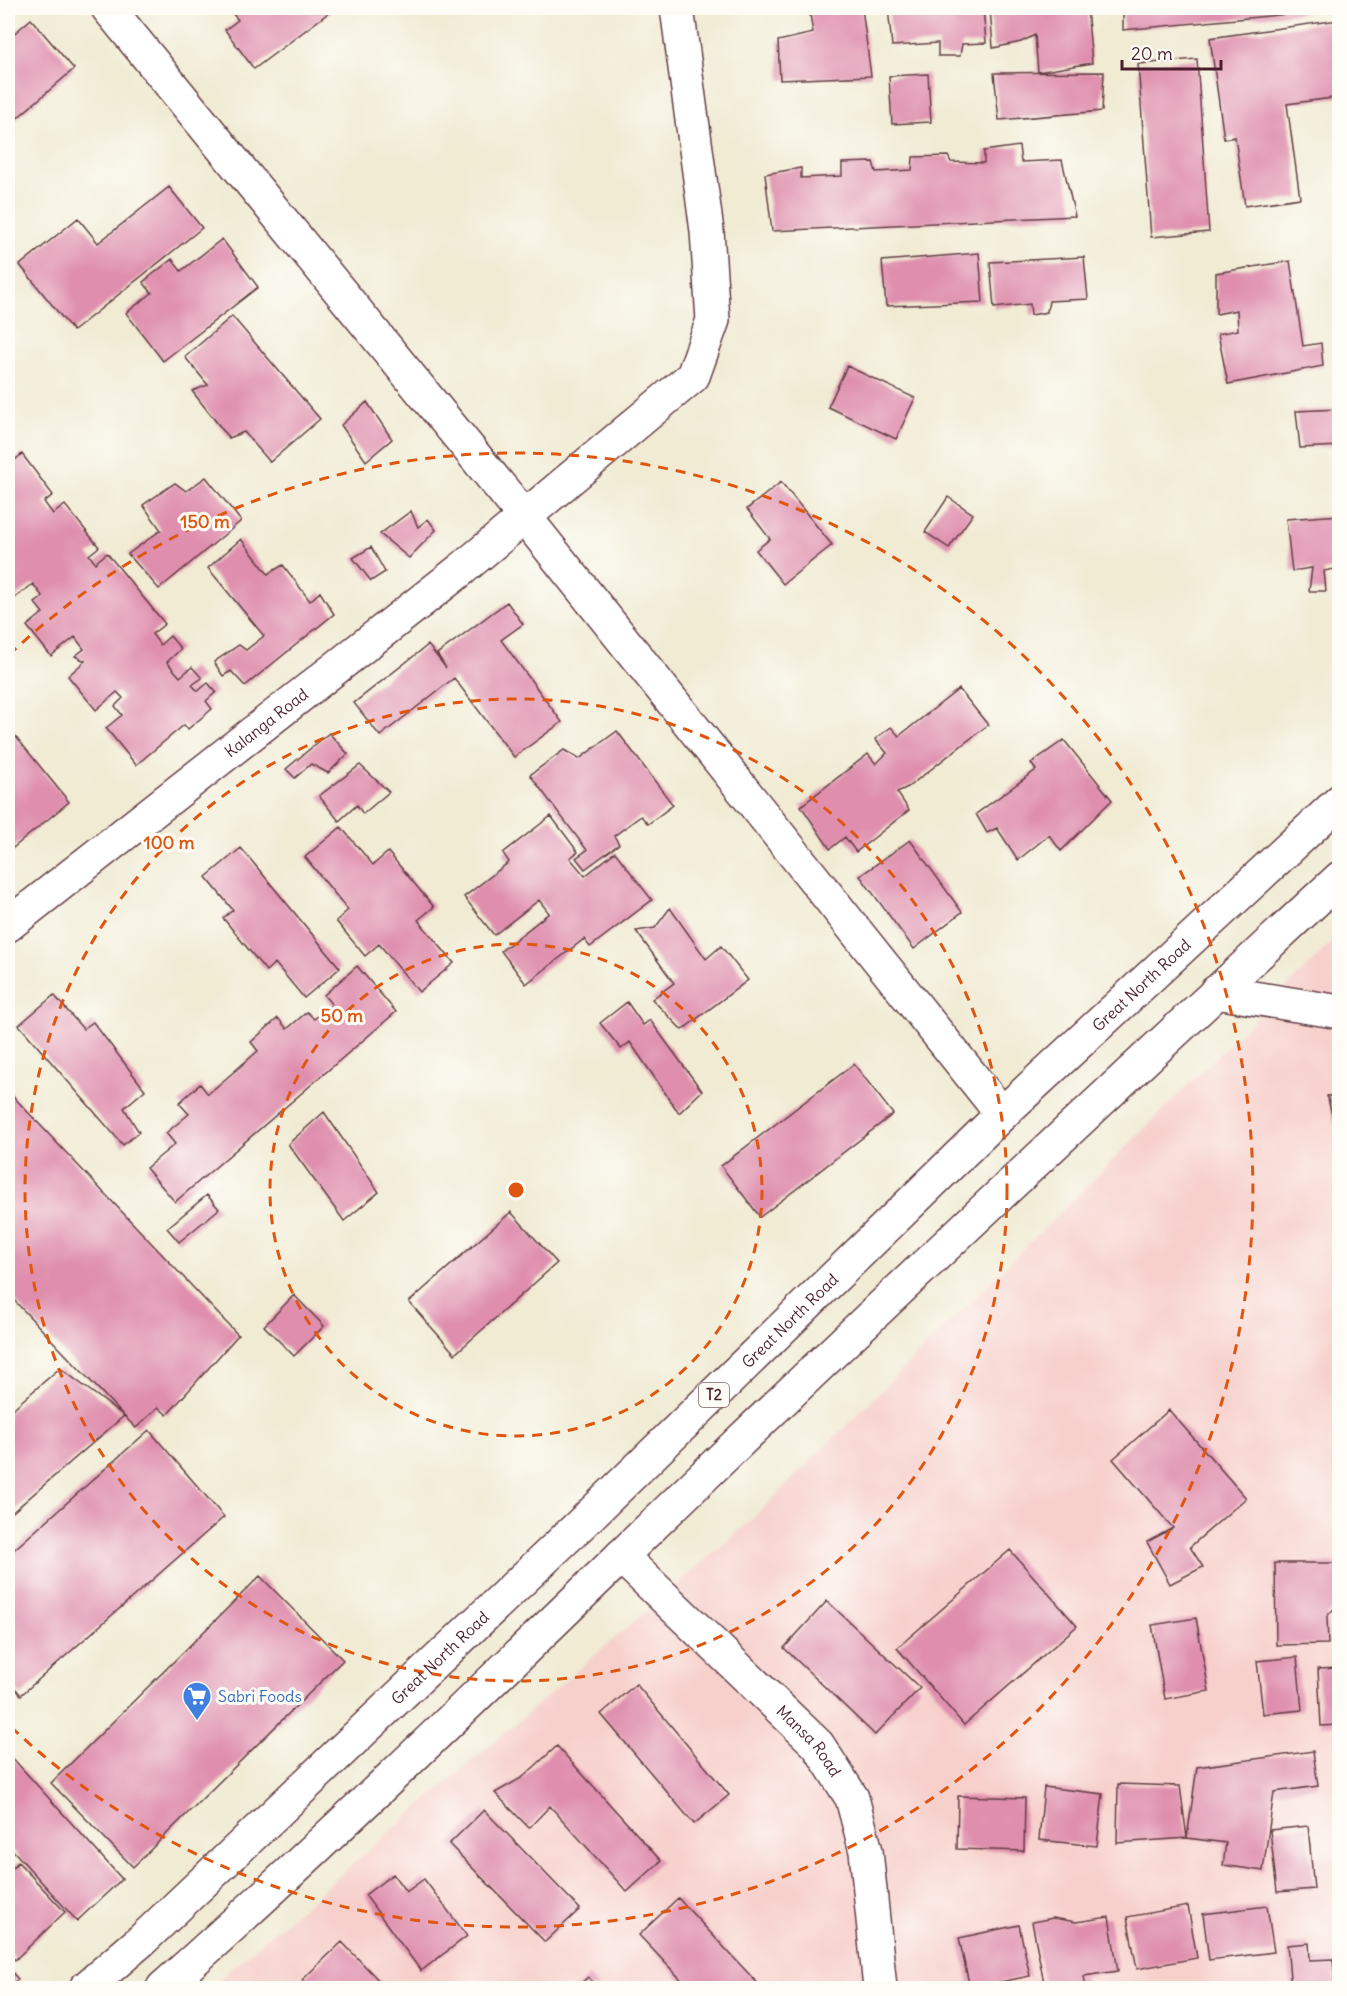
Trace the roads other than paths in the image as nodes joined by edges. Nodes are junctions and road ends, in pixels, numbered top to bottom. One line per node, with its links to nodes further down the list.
1 (108, 8): 3 (main road)
2 (677, 8): 3 (main road, Kalanga Road)
3 (524, 516): 6 (main road, Kalanga Road); 9 (main road)
4 (1340, 801): 9 (main road, Great North Road / T2)
5 (1340, 878): 7 (main road)
6 (8, 925)
7 (1216, 992): 8 (main road); 10 (main road)
8 (1340, 1012)
9 (1002, 1114): 11 (main road, Great North Road / T2)
10 (621, 1556): 12 (main road); 13 (main road, Mansa Road)
11 (86, 1989)
12 (163, 1989)
13 (880, 1989)

